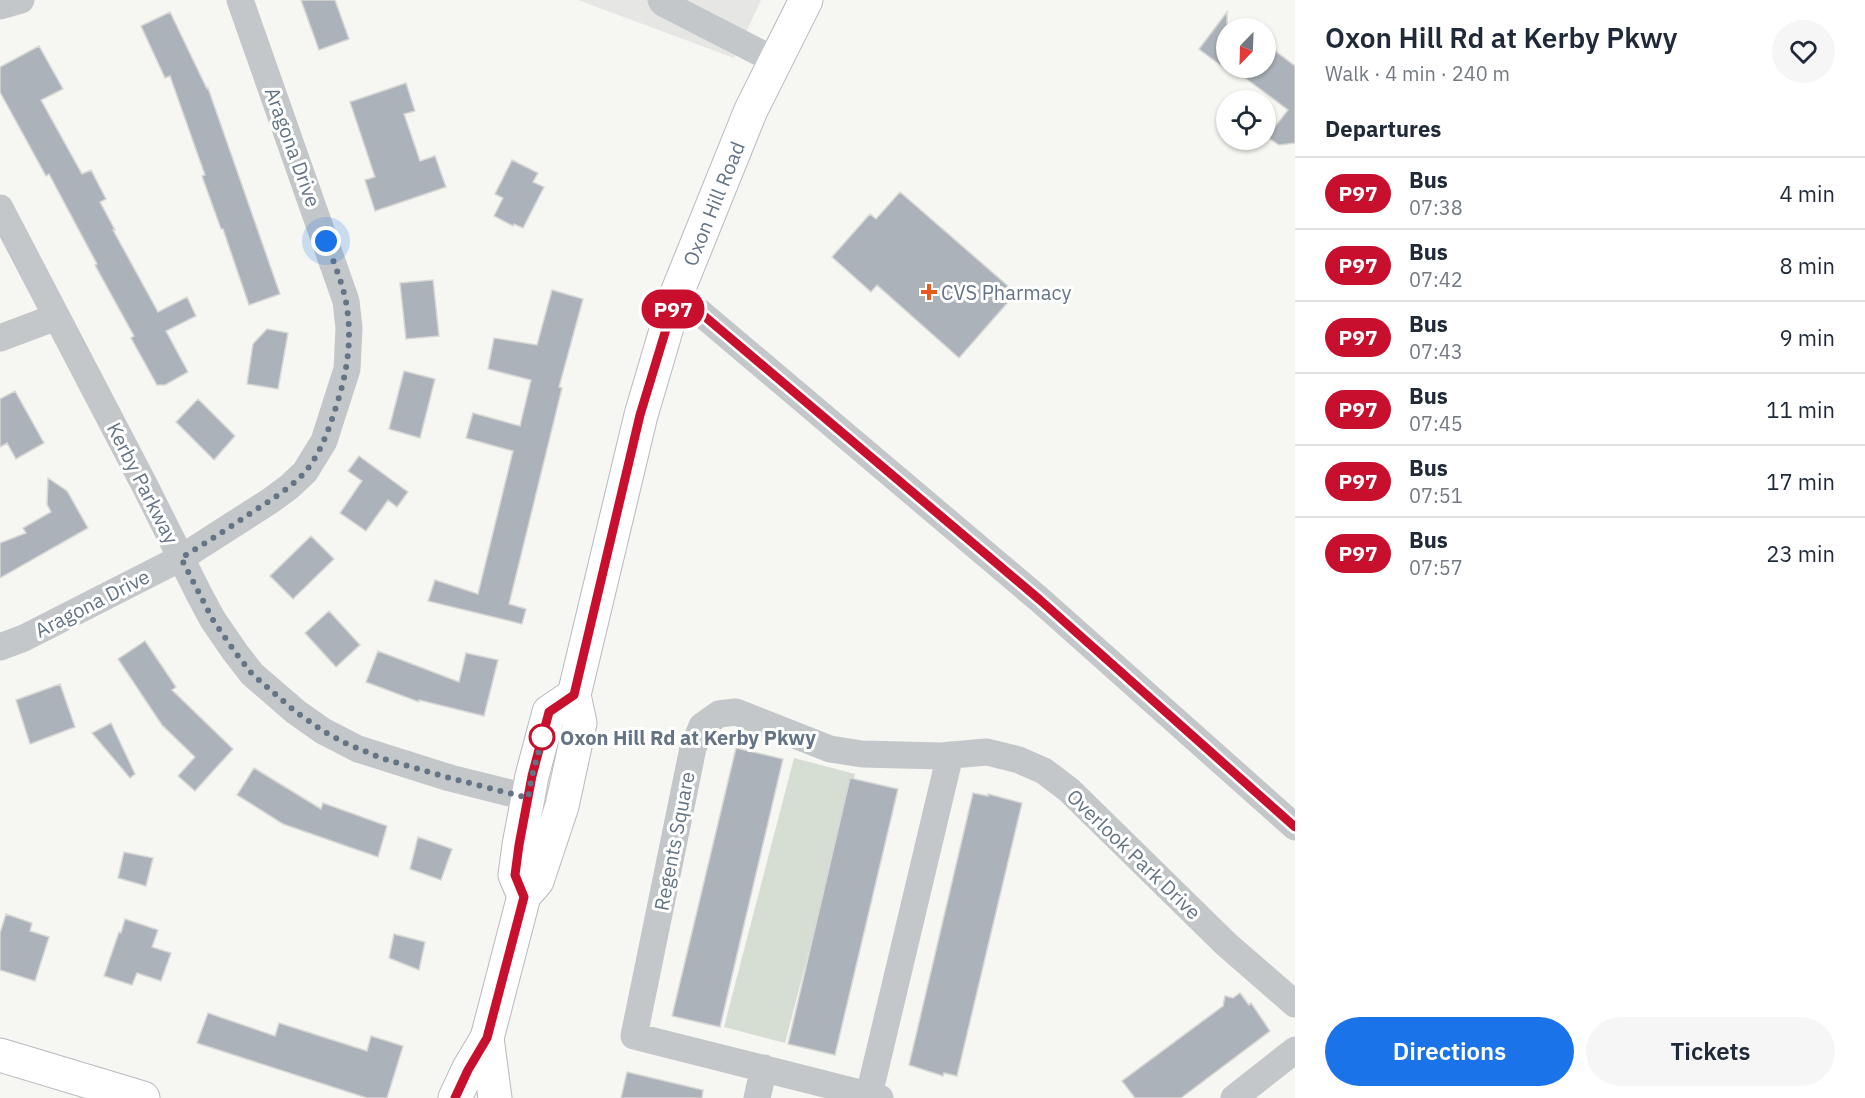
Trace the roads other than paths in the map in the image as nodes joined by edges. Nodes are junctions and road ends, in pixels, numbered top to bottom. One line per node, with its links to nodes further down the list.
1 (21, 0): 5 (street)
2 (240, 0): 11 (street, Aragona Drive)
3 (661, 0): 6 (street)
4 (806, 0): 6 (main road, Oxon Hill Road)
5 (0, 6)
6 (776, 61): 8 (main road, Oxon Hill Road)
7 (0, 208): 9 (street, Kerby Parkway)
8 (677, 293): 13 (main road, Oxon Hill Road); 17 (street)
9 (56, 317): 10 (street); 11 (street, Kerby Parkway)
10 (0, 338)
11 (181, 558): 12 (street, Aragona Drive); 15 (street, Kerby Parkway)
12 (0, 646)
13 (574, 695): 15 (main road); 16 (main road, Oxon Hill Road)
14 (950, 755): 19 (street, Overlook Park Drive); 23 (street, Regents Square); 24 (street, Regents Square)
15 (528, 798): 16 (street, Kerby Parkway); 18 (main road)
16 (562, 806): 18 (main road, Oxon Hill Road)
17 (1295, 827)
18 (524, 897): 20 (main road, Oxon Hill Road)
19 (1295, 1004)
20 (487, 1038): 26 (main road, Oxon Hill Road); 27 (main road, Oxon Hill Road)
21 (1295, 1050): 29 (street)
22 (0, 1055): 25 (main road)
23 (764, 1068): 24 (street, Regents Square); 28 (street)
24 (874, 1096)
25 (143, 1098)
26 (454, 1098)
27 (495, 1098)
28 (757, 1098)
29 (1235, 1098)

